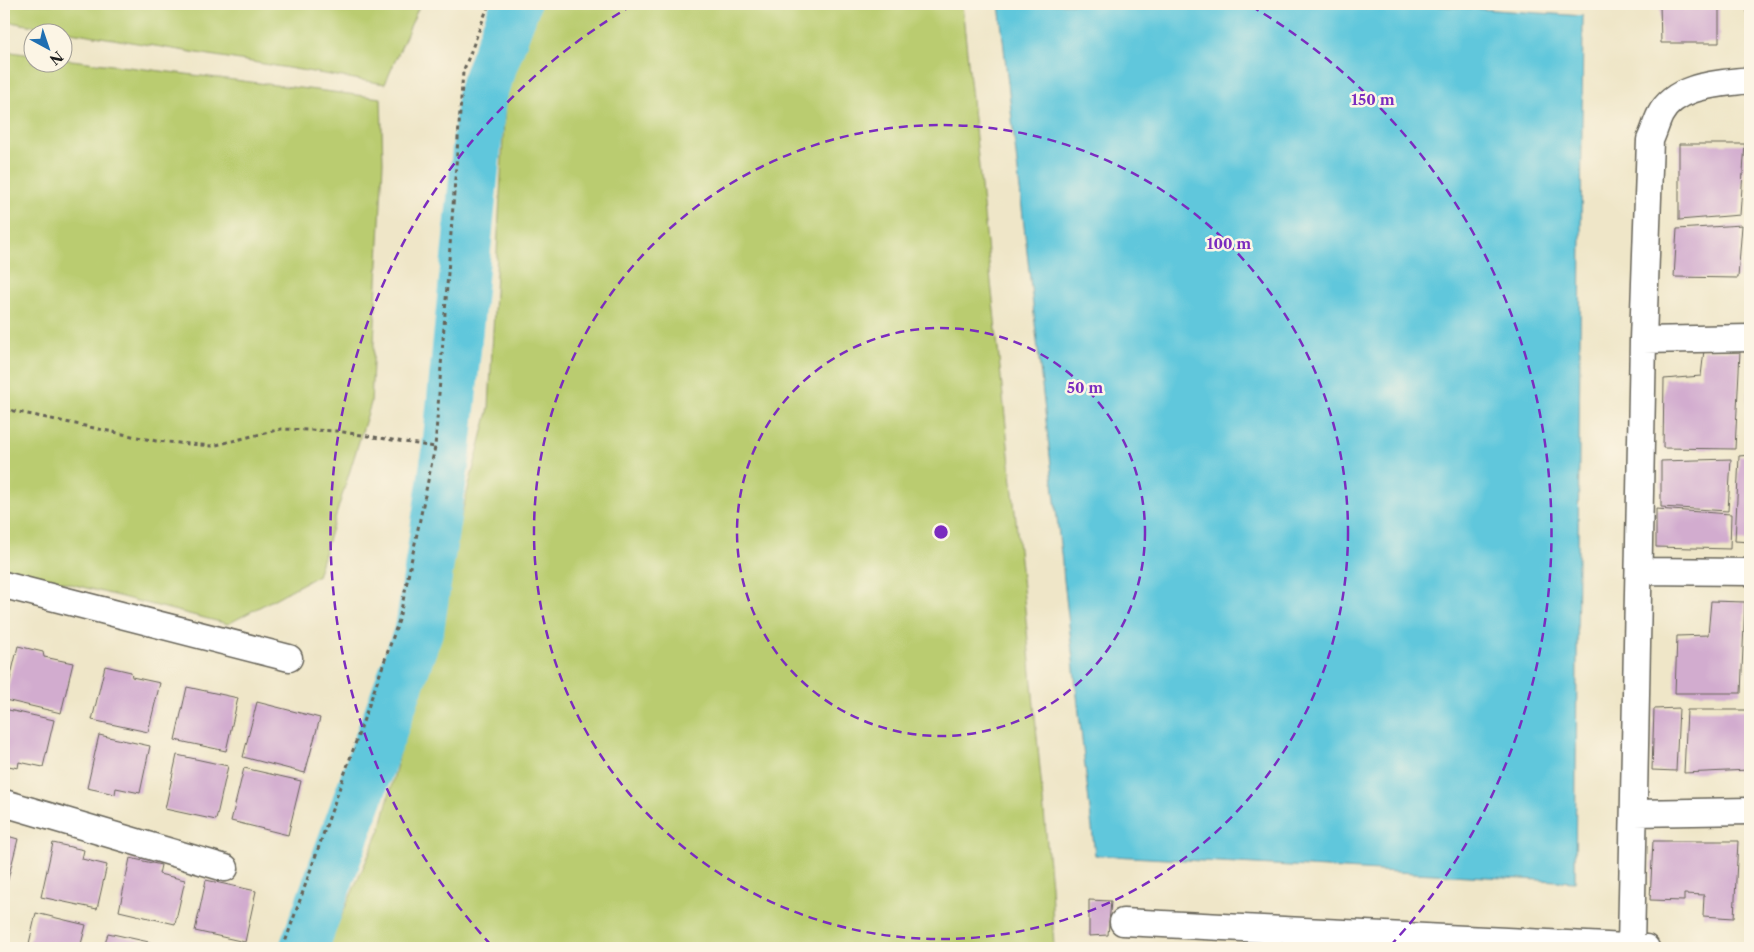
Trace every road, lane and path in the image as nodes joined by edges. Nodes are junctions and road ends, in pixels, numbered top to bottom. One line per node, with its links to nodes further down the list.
1 (489, 4): 6 (path)
2 (1750, 80): 4 (street)
3 (1750, 338): 4 (street)
4 (1643, 340): 7 (street)
5 (4, 409): 6 (path)
6 (435, 447): 16 (path)
7 (1639, 571): 8 (street); 13 (street)
8 (1750, 572)
9 (4, 585): 10 (street)
10 (289, 658)
11 (4, 803): 14 (street)
12 (1750, 811): 13 (street)
13 (1635, 813): 17 (street)
14 (225, 868)
15 (1123, 922): 17 (street)
16 (283, 948)
17 (1636, 948)

